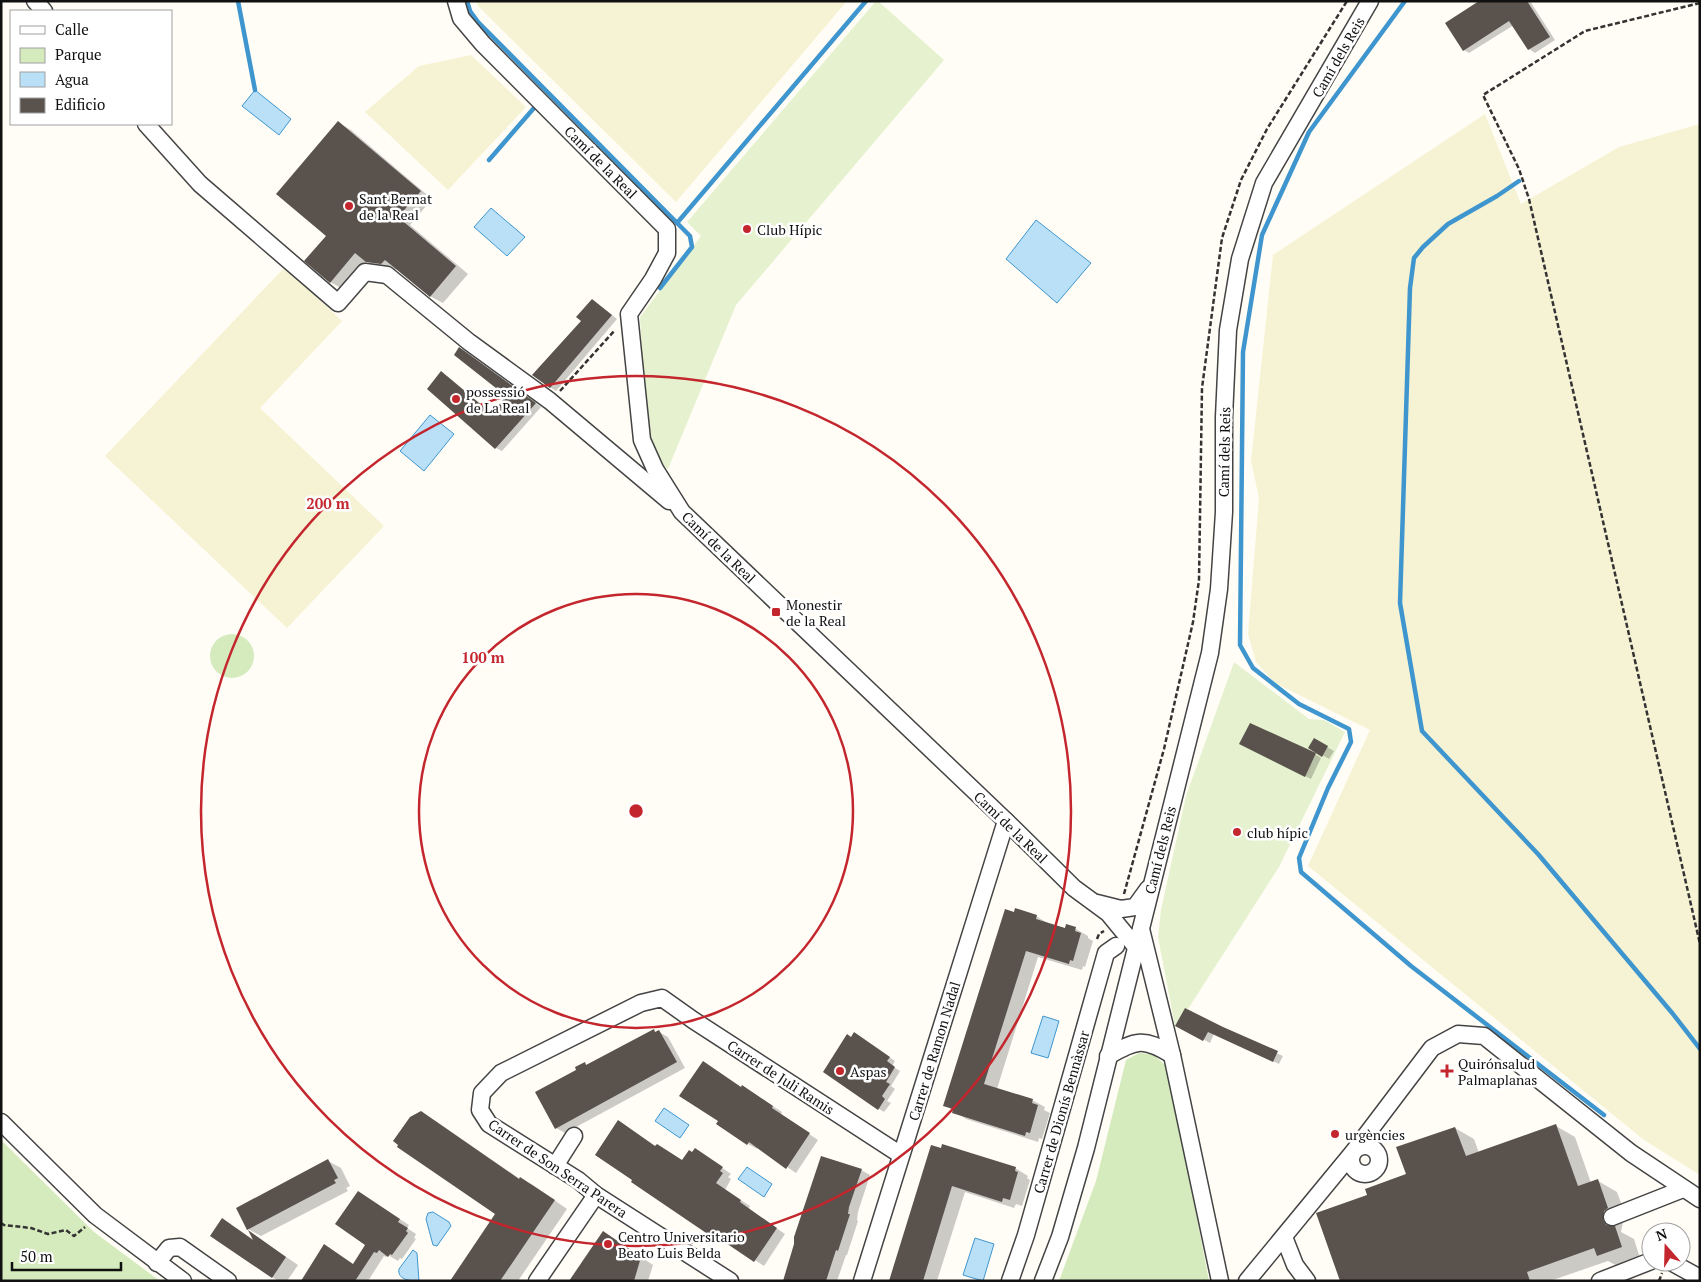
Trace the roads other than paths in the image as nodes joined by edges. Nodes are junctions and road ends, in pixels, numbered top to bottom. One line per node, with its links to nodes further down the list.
1 (34, 1): 4 (street)
2 (456, 1): 6 (street, Camí de la Real)
3 (1370, 1): 8 (street, Camí dels Reis)
4 (43, 10)
5 (147, 125): 6 (street)
6 (682, 512): 7 (street, Camí de la Real)
7 (1006, 821): 9 (street, Camí de la Real); 20 (street, Carrer de Ramon Nadal)
8 (1152, 884): 9 (street); 10 (street, Camí dels Reis)
9 (1092, 902): 11 (street); 12 (street, Camí de la Real)
10 (1140, 927): 12 (street, Camí dels Reis); 15 (street, Camí dels Reis)
11 (1116, 946): 14 (street); 36 (street, Carrer de Dionís Bennàssar)
12 (1136, 946): 14 (street, Camí dels Reis)
13 (662, 998): 20 (street, Carrer de Juli Ramis); 21 (street, Carrer de Son Serra Parera)
14 (1122, 1000): 16 (street, Camí dels Reis)
15 (1172, 1055): 16 (street); 38 (street, Camí dels Reis)
16 (1108, 1056): 37 (street, Camí dels Reis)
17 (1, 1122): 29 (street)
18 (574, 1136): 21 (street)
19 (1354, 1151): 22 (street); 22 (street); 23 (street); 24 (street)
20 (901, 1155): 35 (street, Carrer de Ramon Nadal)
21 (555, 1166): 25 (street, Carrer de Son Serra Parera)
22 (1360, 1173): 23 (street)
23 (1324, 1187): 28 (street)
24 (1683, 1189): 26 (street); 27 (street)
25 (596, 1195): 33 (street); 34 (street, Carrer de Son Serra Parera)
26 (1700, 1199)
27 (1612, 1217)
28 (1284, 1236): 39 (street); 40 (street)
29 (157, 1263): 31 (street); 32 (street)
30 (1641, 1265): 41 (street)
31 (183, 1281)
32 (228, 1281)
33 (537, 1281)
34 (730, 1281)
35 (862, 1281)
36 (1010, 1281)
37 (1043, 1281)
38 (1220, 1281)
39 (1247, 1281)
40 (1307, 1281)
41 (1600, 1281)

